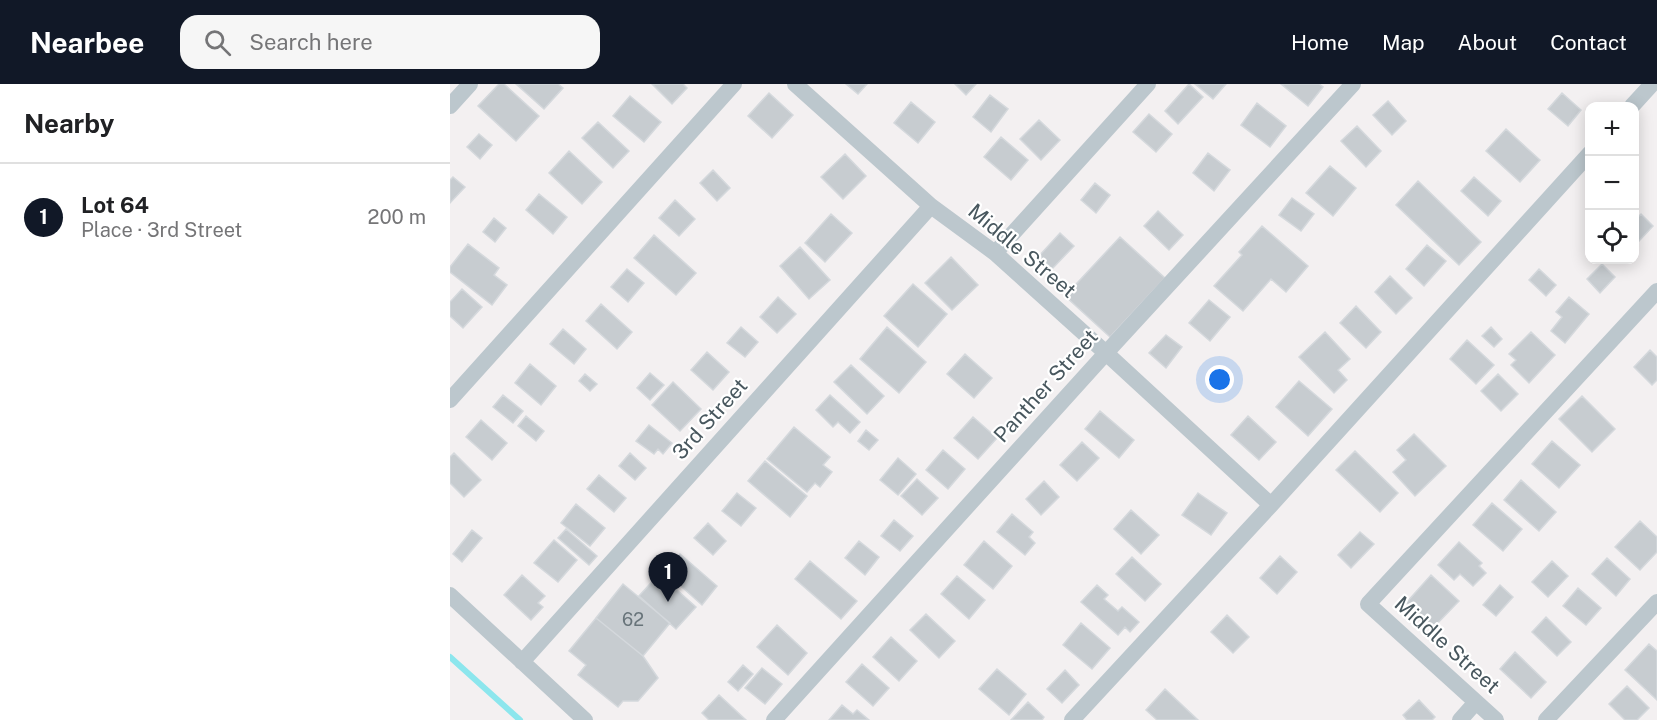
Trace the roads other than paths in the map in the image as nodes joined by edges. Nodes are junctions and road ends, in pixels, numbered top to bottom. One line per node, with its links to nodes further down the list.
1 (470, 84): 8 (street)
2 (734, 84): 14 (street)
3 (795, 84): 10 (street, Middle Street)
4 (1148, 84): 11 (street)
5 (1353, 84): 13 (street, Panther Street)
6 (1652, 84): 7 (street)
7 (1636, 102)
8 (450, 106)
9 (1587, 156): 15 (street)
10 (931, 206): 11 (street, Middle Street); 18 (street, 3rd Street)
11 (994, 253): 13 (street, Middle Street)
12 (1657, 291): 19 (street, Middle Street)
13 (1106, 353): 15 (street, Middle Street); 21 (street, Panther Street)
14 (450, 400)
15 (1271, 505): 22 (street)
16 (450, 595): 18 (street)
17 (1657, 602): 25 (street)
18 (522, 662): 20 (street)
19 (1476, 702): 23 (street); 24 (street, Middle Street)
20 (585, 720)
21 (774, 720)
22 (1072, 720)
23 (1460, 720)
24 (1496, 720)
25 (1546, 720)

